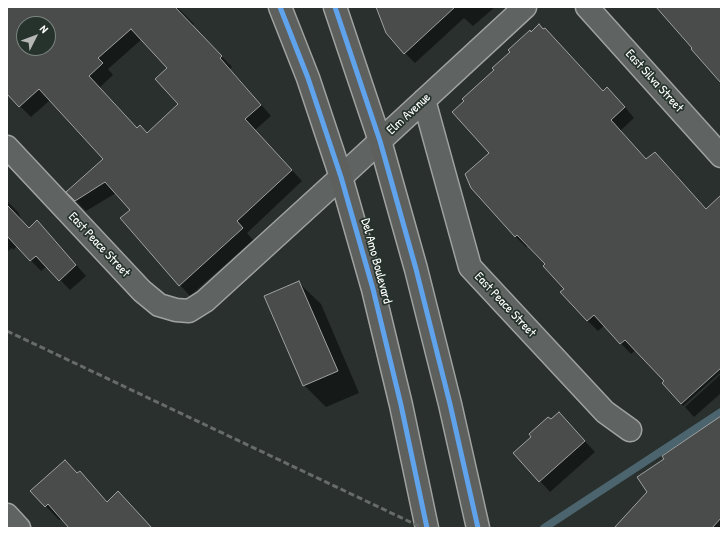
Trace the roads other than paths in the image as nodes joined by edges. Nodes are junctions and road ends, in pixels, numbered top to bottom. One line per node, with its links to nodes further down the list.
1 (280, 7): 9 (main road, Del Amo Boulevard)
2 (335, 7): 6 (main road)
3 (525, 7): 5 (street, Elm Avenue)
4 (587, 7): 8 (street, East Silva Street)
5 (424, 100): 6 (street, Elm Avenue); 11 (street, East Peace Street)
6 (380, 141): 9 (street, Elm Avenue); 15 (main road)
7 (7, 147): 10 (street, East Peace Street)
8 (721, 156)
9 (341, 177): 10 (street, Elm Avenue); 14 (main road, Del Amo Boulevard)
10 (205, 301)
11 (630, 430)
12 (7, 515): 13 (street)
13 (19, 528)
14 (427, 528)
15 (478, 528)

